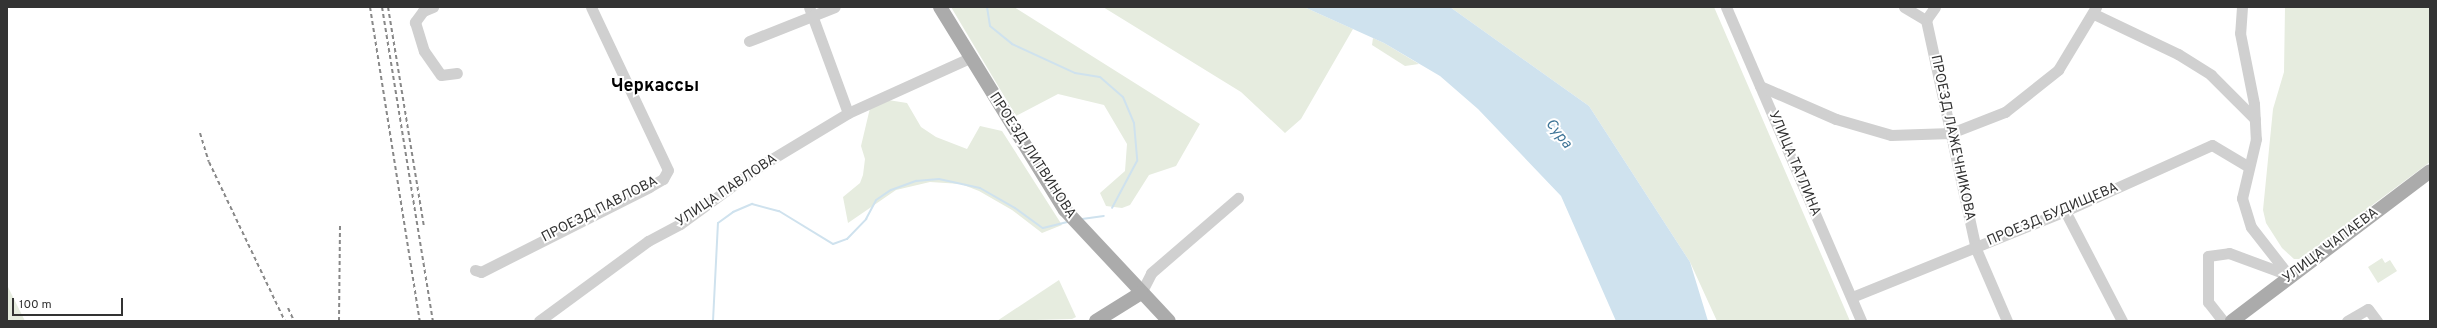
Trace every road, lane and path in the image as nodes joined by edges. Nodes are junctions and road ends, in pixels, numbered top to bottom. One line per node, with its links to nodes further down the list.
1 (433, 7): 14 (street)
2 (591, 7): 24 (street, ПРОЕЗД ПАВЛОВА)
3 (835, 7): 10 (street)
4 (940, 7): 13 (main road, ПРОЕЗД ЛИТВИНОВА)
5 (1726, 7): 15 (street, УЛИЦА ТАТЛИНА)
6 (1904, 7): 11 (street)
7 (1935, 7): 11 (street)
8 (2242, 7): 17 (street)
9 (2095, 10): 17 (street); 18 (street)
10 (811, 12): 12 (street); 16 (street)
11 (1926, 20): 18 (street, ПРОЕЗД ЛАЖЕЧНИКОВА)
12 (749, 42)
13 (970, 58): 16 (street, УЛИЦА ПАВЛОВА); 26 (main road, ПРОЕЗД ЛИТВИНОВА)
14 (457, 73)
15 (1760, 86): 18 (street); 27 (street, УЛИЦА ТАТЛИНА)
16 (848, 113): 29 (street, УЛИЦА ПАВЛОВА)
17 (2255, 119): 19 (street)
18 (1951, 133): 23 (street, ПРОЕЗД ЛАЖЕЧНИКОВА)
19 (2249, 167): 22 (street, ПРОЕЗД БУДИЩЕВА); 25 (street)
20 (2430, 171): 25 (main road, УЛИЦА ЧАПАЕВА)
21 (1238, 198): 26 (street)
22 (2066, 211): 23 (street, ПРОЕЗД БУДИЩЕВА); 34 (street)
23 (1976, 248): 27 (street, ПРОЕЗД БУДИЩЕВА); 33 (street, ПРОЕЗД ЛАЖЕЧНИКОВА)
24 (475, 270)
25 (2290, 277): 28 (main road, УЛИЦА ЧАПАЕВА); 35 (street)
26 (1141, 293): 30 (main road); 31 (main road, ПРОЕЗД ЛИТВИНОВА)
27 (1852, 297): 32 (street, УЛИЦА ТАТЛИНА)
28 (2238, 319)
29 (539, 321)
30 (1096, 321)
31 (1168, 321)
32 (1861, 321)
33 (2008, 321)
34 (2122, 321)
35 (2223, 321)
36 (2347, 321): 37 (street)
37 (2377, 321)

